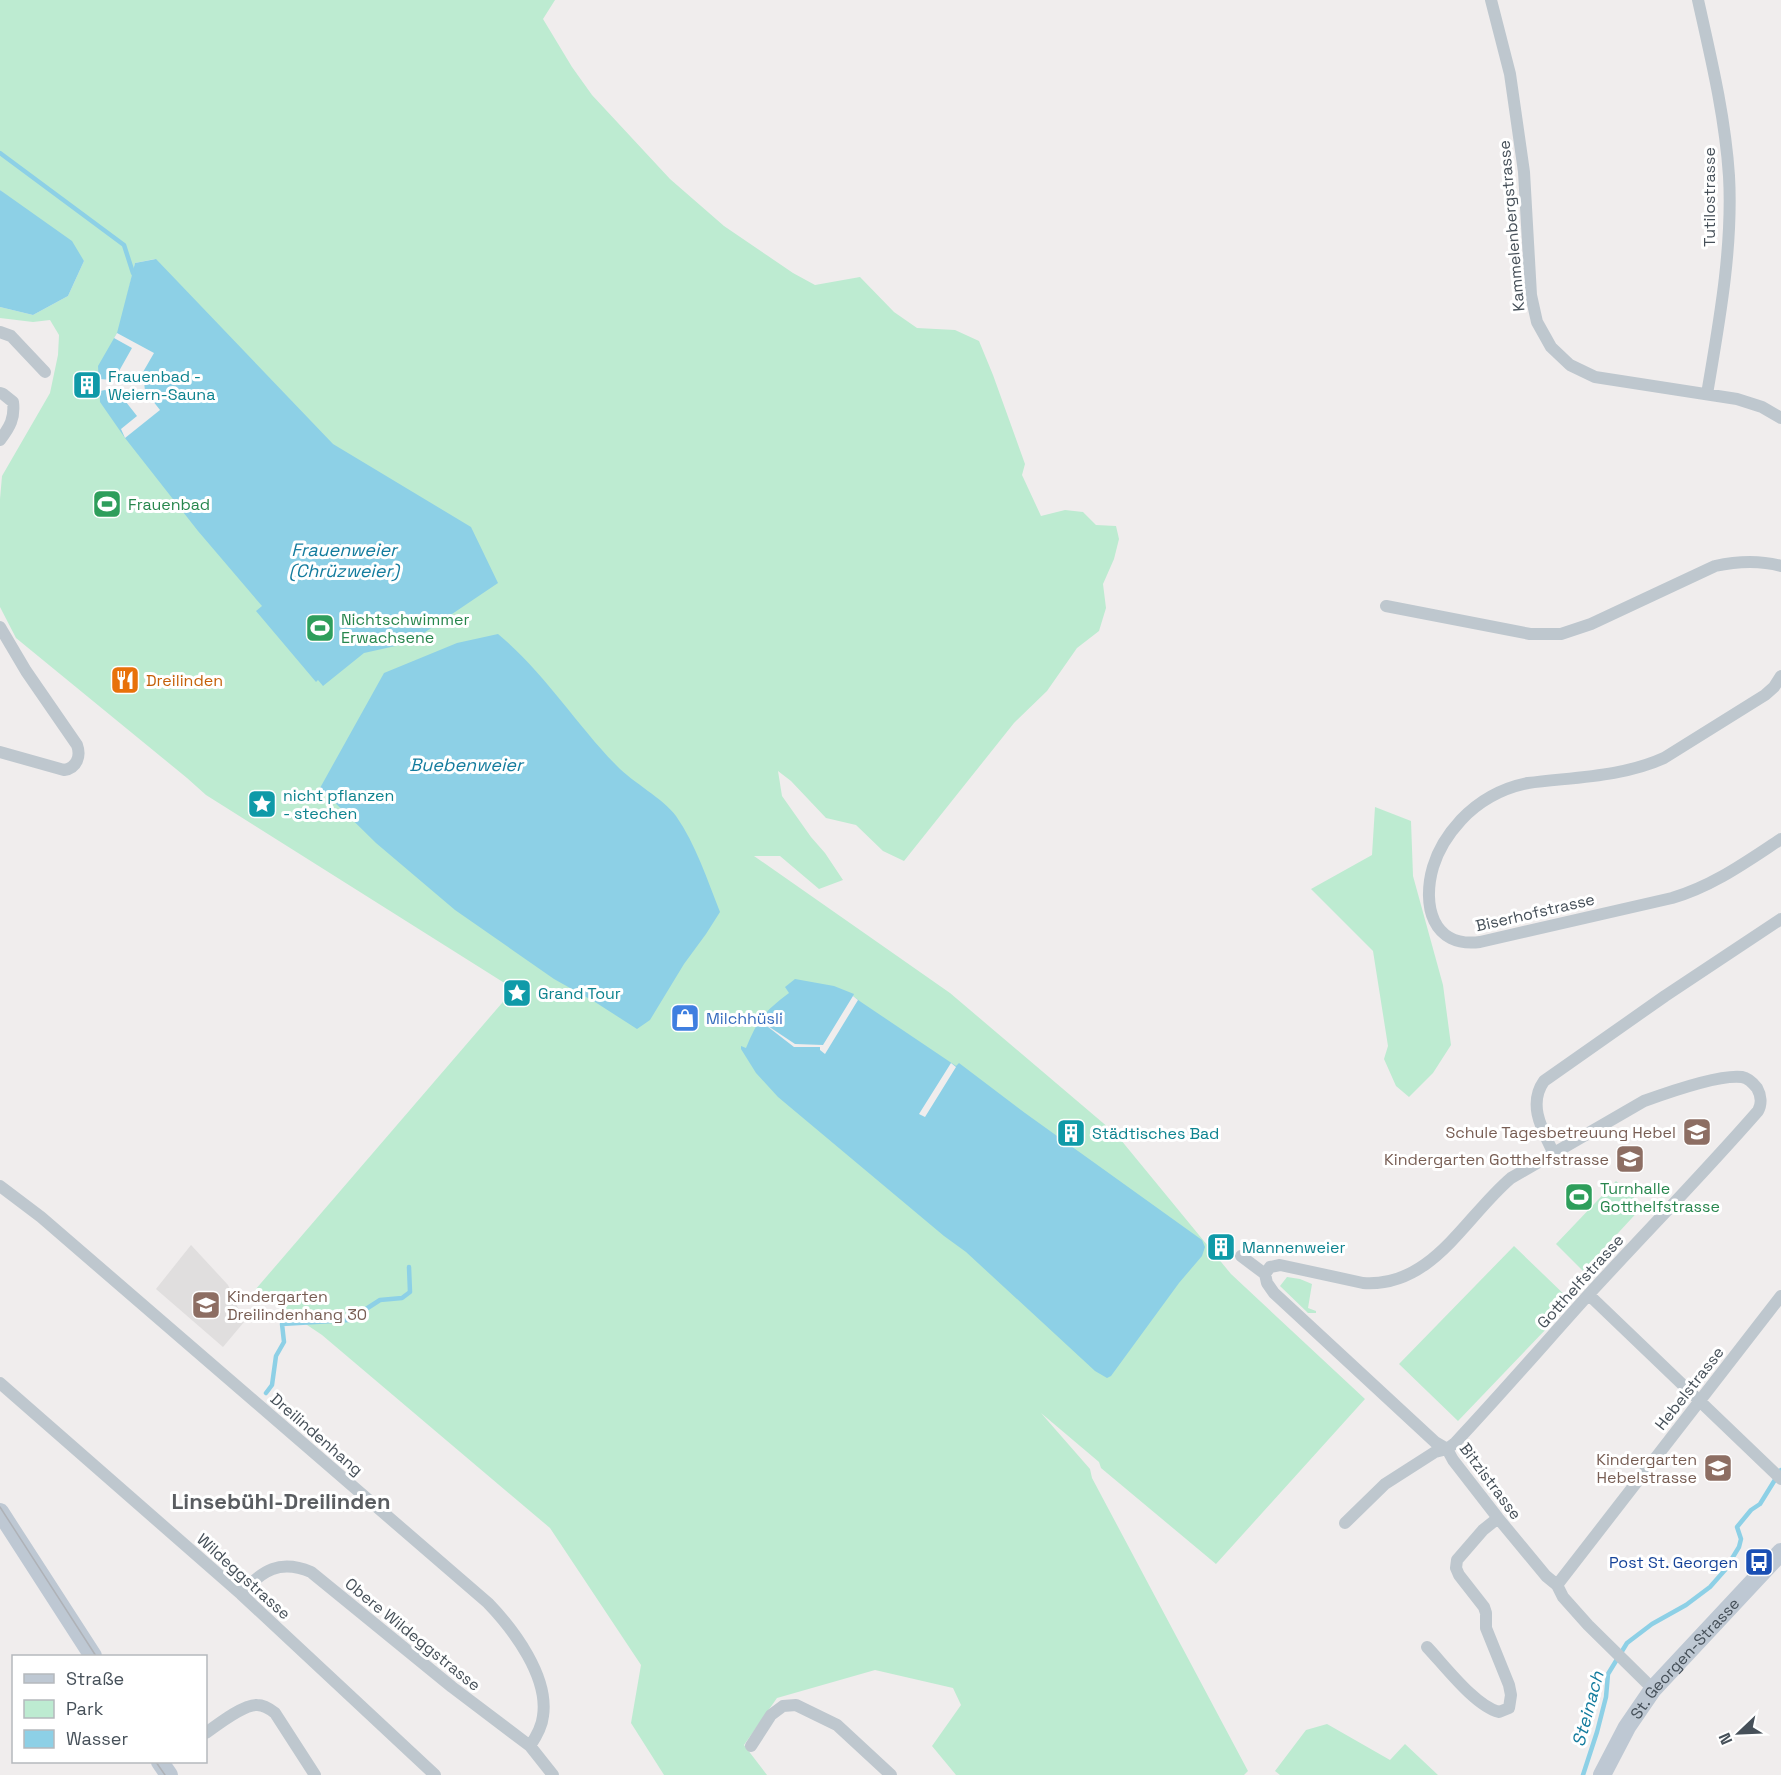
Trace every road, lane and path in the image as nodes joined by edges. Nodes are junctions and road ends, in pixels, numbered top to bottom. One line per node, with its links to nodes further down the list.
1 (1491, 0): 6 (street, Kammelenbergstrasse)
2 (1698, 0): 6 (street, Tutilostrasse)
3 (0, 332): 4 (street)
4 (45, 372)
5 (0, 393): 8 (street)
6 (1707, 394): 7 (street, Kammelenbergstrasse)
7 (1781, 418)
8 (0, 440)
9 (1781, 566): 10 (street)
10 (1386, 606)
11 (0, 627): 13 (street)
12 (1781, 676): 14 (street, Biserhofstrasse)
13 (0, 752)
14 (1781, 839)
15 (1781, 919): 16 (street)
16 (1554, 1154): 19 (street); 20 (street, Gotthelfstrasse)
17 (0, 1186): 36 (street, Dreilindenhang)
18 (1241, 1256): 19 (street, Bitzistrasse)
19 (1265, 1274): 24 (street, Bitzistrasse)
20 (1589, 1295): 23 (street); 24 (street, Gotthelfstrasse)
21 (1781, 1296): 23 (street, Hebelstrasse)
22 (0, 1383): 31 (street, Wildeggstrasse)
23 (1701, 1402): 25 (street); 30 (street, Hebelstrasse)
24 (1447, 1449): 27 (street, Bitzistrasse); 28 (street)
25 (1781, 1479)
26 (0, 1512): 33 (street)
27 (1498, 1518): 30 (street, Bitzistrasse); 32 (street)
28 (1345, 1523)
29 (1781, 1552): 34 (street, St. Georgen-Strasse)
30 (1557, 1585): 34 (street, Bitzistrasse)
31 (241, 1594): 36 (street, Obere Wildeggstrasse); 39 (street, Wildeggstrasse)
32 (1427, 1647)
33 (92, 1655)
34 (1653, 1689): 42 (street, St. Georgen-Strasse)
35 (207, 1732): 38 (street)
36 (530, 1746): 40 (street, Obere Wildeggstrasse)
37 (751, 1746): 41 (street)
38 (315, 1775)
39 (435, 1775)
40 (553, 1775)
41 (891, 1775)
42 (1602, 1775)

